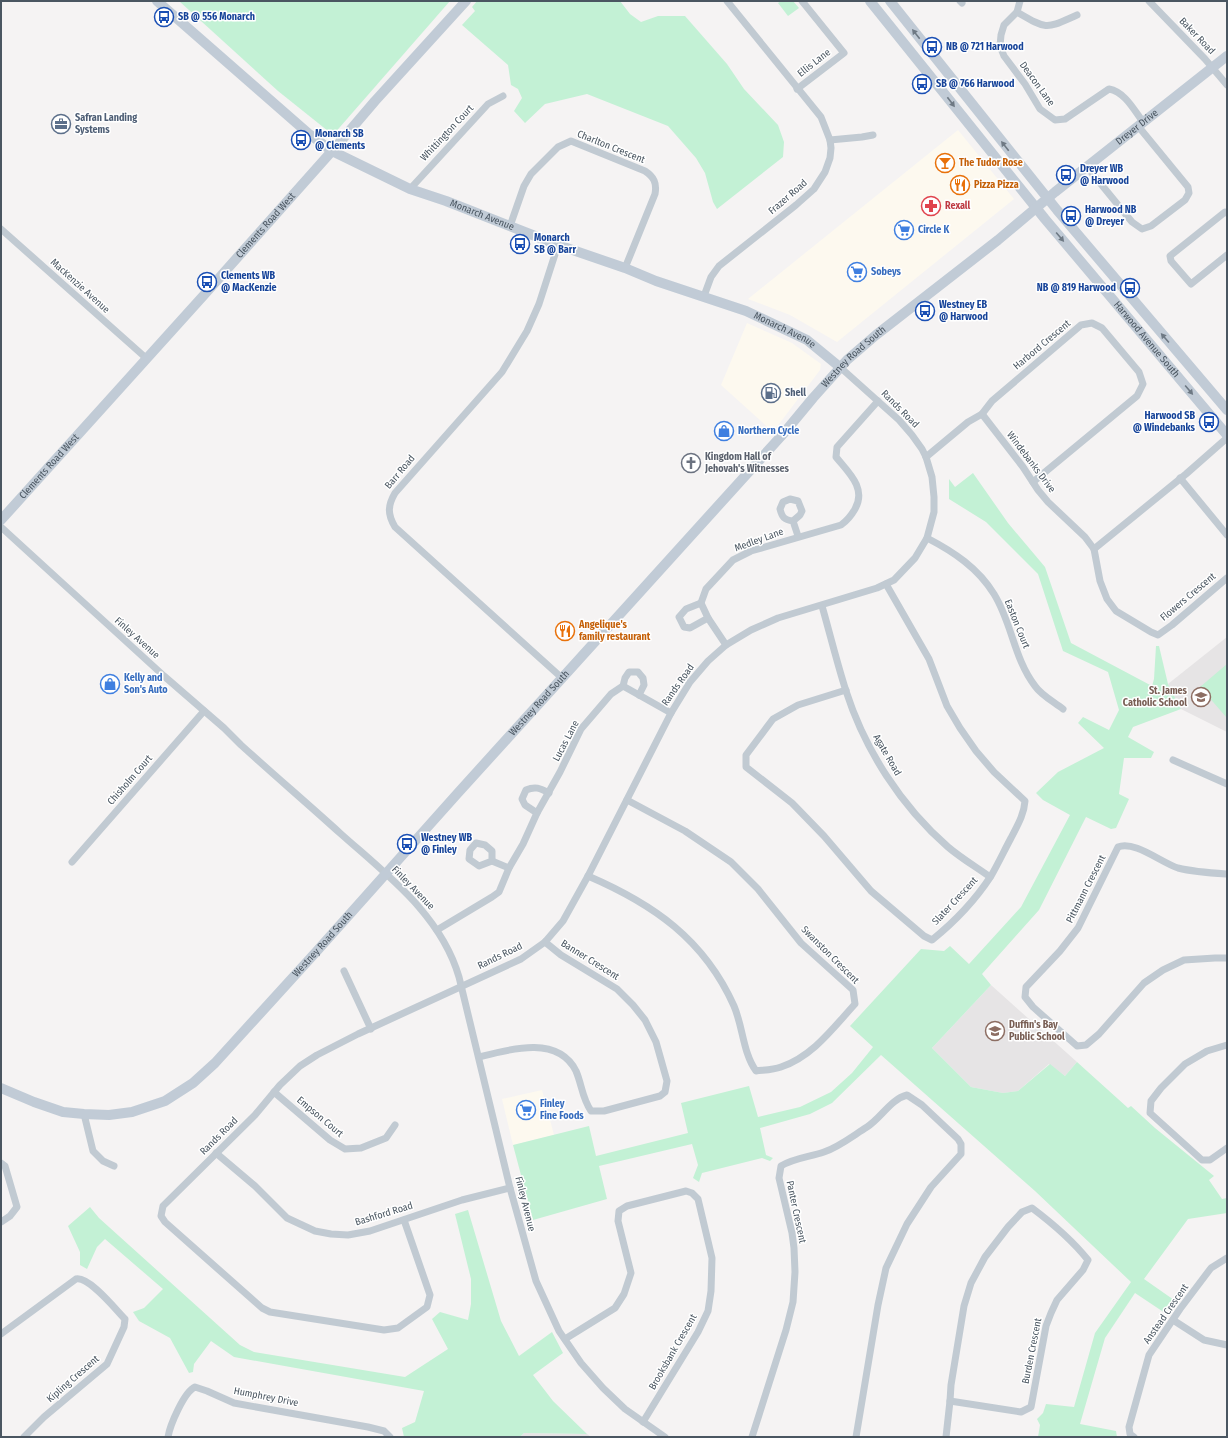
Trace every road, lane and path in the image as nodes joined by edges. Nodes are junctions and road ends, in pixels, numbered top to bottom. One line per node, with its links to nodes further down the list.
1 (157, 1): 19 (main road, Monarch Avenue)
2 (466, 1): 19 (main road, Clements Road West)
3 (727, 1): 14 (street, Frazer Road)
4 (802, 1): 14 (street, Ellis Lane)
5 (870, 1): 23 (main road, Harwood Avenue South, one-way to 23)
6 (890, 1): 22 (main road, Harwood Avenue South, one-way to 6)
7 (1020, 1): 9 (street, Deacon Lane)
8 (1149, 1): 12 (street, Baker Road)
9 (1017, 12): 10 (street); 16 (street, Deacon Lane)
10 (1077, 15)
11 (1227, 56): 12 (main road, Dreyer Drive)
12 (1212, 68): 13 (street, Baker Road); 16 (main road, Dreyer Drive)
13 (1227, 85)
14 (797, 89): 18 (street, Frazer Road)
15 (503, 96): 21 (street, Whittington Court)
16 (1141, 124): 20 (main road, Dreyer Drive); 20 (street)
17 (873, 135): 18 (street)
18 (830, 140): 30 (street, Frazer Road)
19 (332, 151): 21 (main road, Monarch Avenue); 31 (main road, Clements Road West)
20 (1087, 167): 22 (main road, Dreyer Drive)
21 (410, 189): 25 (main road, Monarch Avenue)
22 (1047, 199): 23 (main road, Westney Road South); 34 (main road, Harwood Avenue South, one-way to 22)
23 (1036, 207): 32 (main road, Westney Road South); 36 (main road, Harwood Avenue South, one-way to 36)
24 (1227, 213): 28 (street)
25 (510, 226): 27 (main road, Monarch Avenue); 29 (street, Charlton Crescent)
26 (1, 229): 31 (street, MacKenzie Avenue)
27 (558, 245): 29 (main road, Monarch Avenue); 54 (street, Barr Road)
28 (1227, 255)
29 (625, 268): 30 (main road, Monarch Avenue)
30 (704, 296): 32 (main road, Monarch Avenue)
31 (146, 358): 41 (main road, Clements Road West)
32 (841, 368): 33 (street, Rands Road); 54 (main road, Westney Road South)
33 (878, 401): 38 (street, Rands Road); 44 (street, Medley Lane)
34 (1227, 410)
35 (982, 414): 38 (street); 40 (street, Windebanks Drive); 40 (street, Harbord Crescent)
36 (1227, 435)
37 (1227, 438): 39 (street)
38 (926, 457): 46 (street, Rands Road)
39 (1180, 478): 45 (street); 47 (street)
40 (1033, 482): 47 (street, Windebanks Drive)
41 (1, 520)
42 (793, 521): 44 (street, Medley Lane)
43 (1, 527): 59 (street, Finley Avenue)
44 (798, 536): 50 (street, Medley Lane)
45 (1227, 536)
46 (927, 538): 49 (street, Rands Road); 58 (street, Easton Court)
47 (1094, 549): 48 (street, Flowers Crescent)
48 (1227, 578)
49 (886, 584): 51 (street, Rands Road); 72 (street, Slater Crescent)
50 (701, 603): 52 (street); 52 (street)
51 (822, 606): 53 (street, Rands Road); 56 (street, Agate Road)
52 (708, 618): 53 (street)
53 (726, 645): 60 (street, Rands Road)
54 (562, 678): 69 (main road, Westney Road South)
55 (623, 686): 57 (street); 57 (street, Lucas Lane); 63 (street, Lucas Lane)
56 (846, 690): 72 (street, Agate Road); 72 (street, Slater Crescent)
57 (639, 696): 60 (street)
58 (1063, 709)
59 (204, 711): 67 (street, Chisholm Court); 69 (street, Finley Avenue)
60 (671, 712): 64 (street, Rands Road)
61 (1173, 760): 62 (street)
62 (1227, 784)
63 (549, 793): 65 (street, Lucas Lane); 65 (street)
64 (626, 800): 71 (street, Rands Road); 71 (street, Swanston Crescent)
65 (537, 813): 68 (street, Lucas Lane)
66 (492, 861): 68 (street)
67 (72, 862)
68 (509, 868): 73 (street, Lucas Lane)
69 (385, 874): 73 (street, Finley Avenue); 83 (main road, Westney Road South)
70 (1227, 874): 75 (street, Pittmann Crescent)
71 (588, 876): 74 (street, Rands Road)
72 (990, 877)
73 (437, 930): 77 (street, Finley Avenue)
74 (545, 942): 77 (street, Rands Road); 80 (street, Banner Crescent)
75 (1227, 958)
76 (344, 972): 78 (street)
77 (461, 987): 78 (street, Rands Road); 80 (street, Finley Avenue)
78 (371, 1029): 82 (street, Rands Road)
79 (1227, 1045): 85 (street)
80 (479, 1057): 89 (street, Finley Avenue)
81 (1, 1088): 83 (main road, Westney Road South)
82 (274, 1092): 84 (street, Empson Court); 86 (street, Rands Road)
83 (84, 1114): 88 (street)
84 (395, 1125)
85 (1227, 1148)
86 (216, 1153): 90 (street, Bashford Road); 90 (street, Rands Road)
87 (1, 1163): 91 (street)
88 (114, 1166)
89 (510, 1188): 90 (street, Bashford Road); 95 (street, Finley Avenue)
90 (404, 1220)
91 (1, 1222)
92 (1227, 1258): 93 (street, Anstead Crescent)
93 (1173, 1320): 96 (street); 106 (street, Anstead Crescent)
94 (1, 1334): 99 (street, Kipling Crescent)
95 (565, 1339): 98 (street, Finley Avenue); 98 (street, Brooksbank Crescent)
96 (1227, 1345)
97 (950, 1401): 97 (street, Burden Crescent); 105 (street, Burden Crescent)
98 (643, 1422): 102 (street, Finley Avenue)
99 (24, 1437)
100 (168, 1437): 101 (street, Humphrey Drive)
101 (390, 1437)
102 (665, 1437)
103 (752, 1437): 104 (street, Panter Crescent)
104 (856, 1437)
105 (946, 1437)
106 (1134, 1437)

